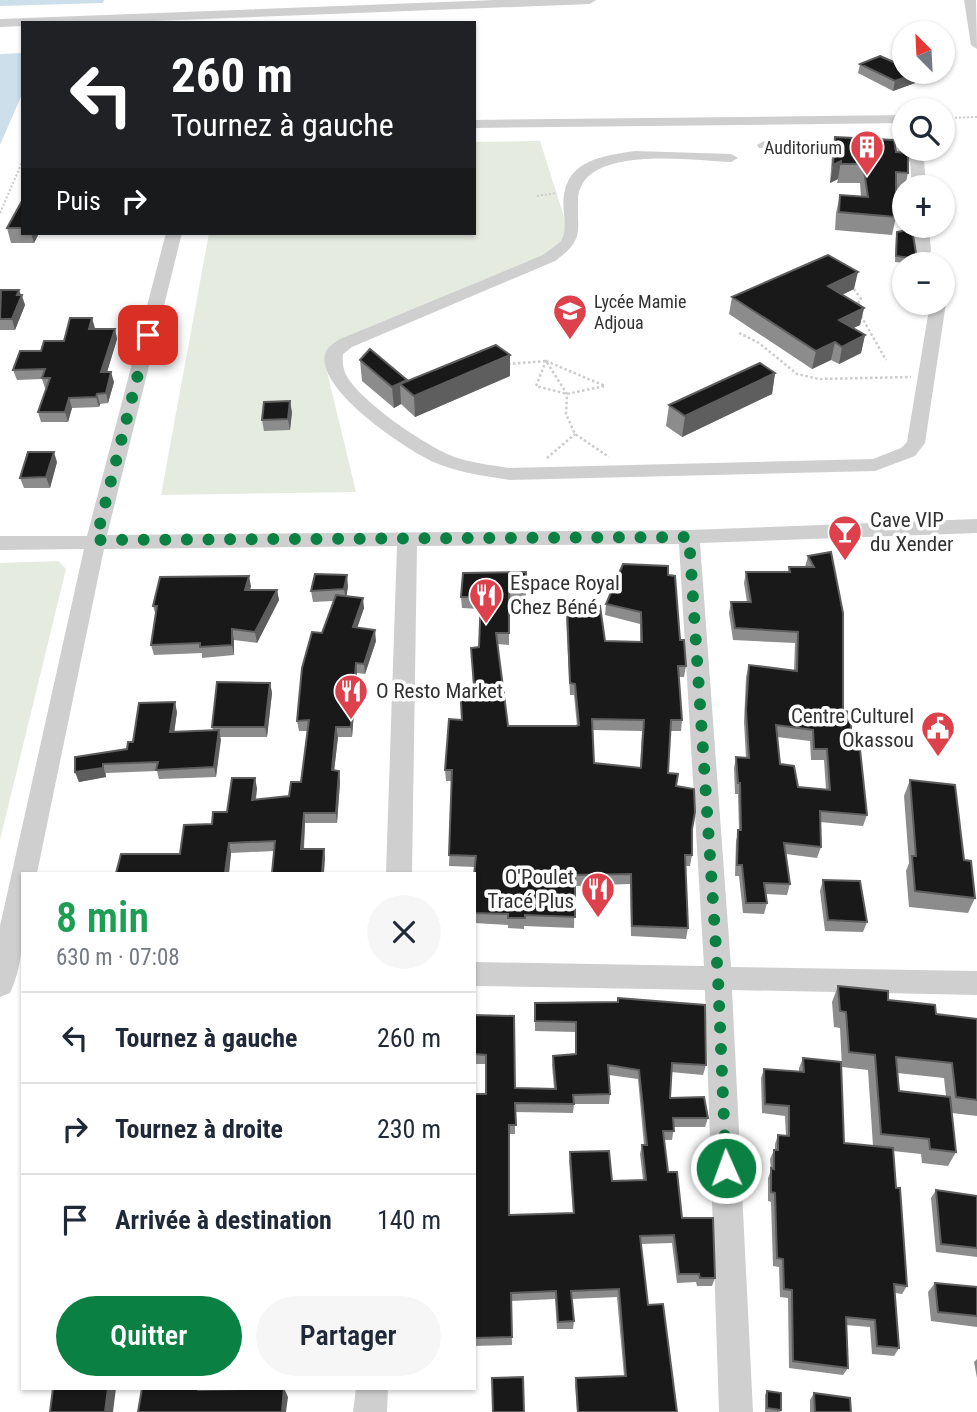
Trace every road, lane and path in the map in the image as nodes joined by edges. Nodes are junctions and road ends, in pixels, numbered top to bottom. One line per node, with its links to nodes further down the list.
1 (225, 0): 4 (street)
2 (590, 0): 4 (street)
3 (970, 0): 8 (street)
4 (221, 18): 5 (street)
5 (88, 21)
6 (0, 23): 7 (street)
7 (21, 23)
8 (977, 45)
9 (977, 117): 10 (path)
10 (955, 118)
11 (892, 119): 12 (street)
12 (476, 124)
13 (764, 145): 16 (street)
14 (731, 158): 29 (street)
15 (21, 165): 17 (path)
16 (918, 175)
17 (0, 213)
18 (173, 235): 32 (street)
19 (854, 289): 22 (path)
20 (936, 315): 25 (street)
21 (739, 333): 25 (path)
22 (886, 360)
23 (547, 361): 24 (path); 26 (path); 26 (path); 26 (path)
24 (501, 365)
25 (927, 376): 28 (street)
26 (567, 394): 27 (path)
27 (575, 434): 28 (path); 29 (path)
28 (631, 471): 29 (street)
29 (529, 473)
30 (977, 526): 31 (street)
31 (689, 537): 33 (street); 39 (street)
32 (96, 540): 33 (street); 34 (street); 35 (street)
33 (407, 540): 36 (street)
34 (0, 542)
35 (24, 872)
36 (399, 872)
37 (21, 892): 40 (street)
38 (476, 974): 39 (street)
39 (718, 978): 41 (street); 44 (street)
40 (6, 980)
41 (977, 983)
42 (372, 1390): 43 (street)
43 (370, 1412)
44 (736, 1412)

